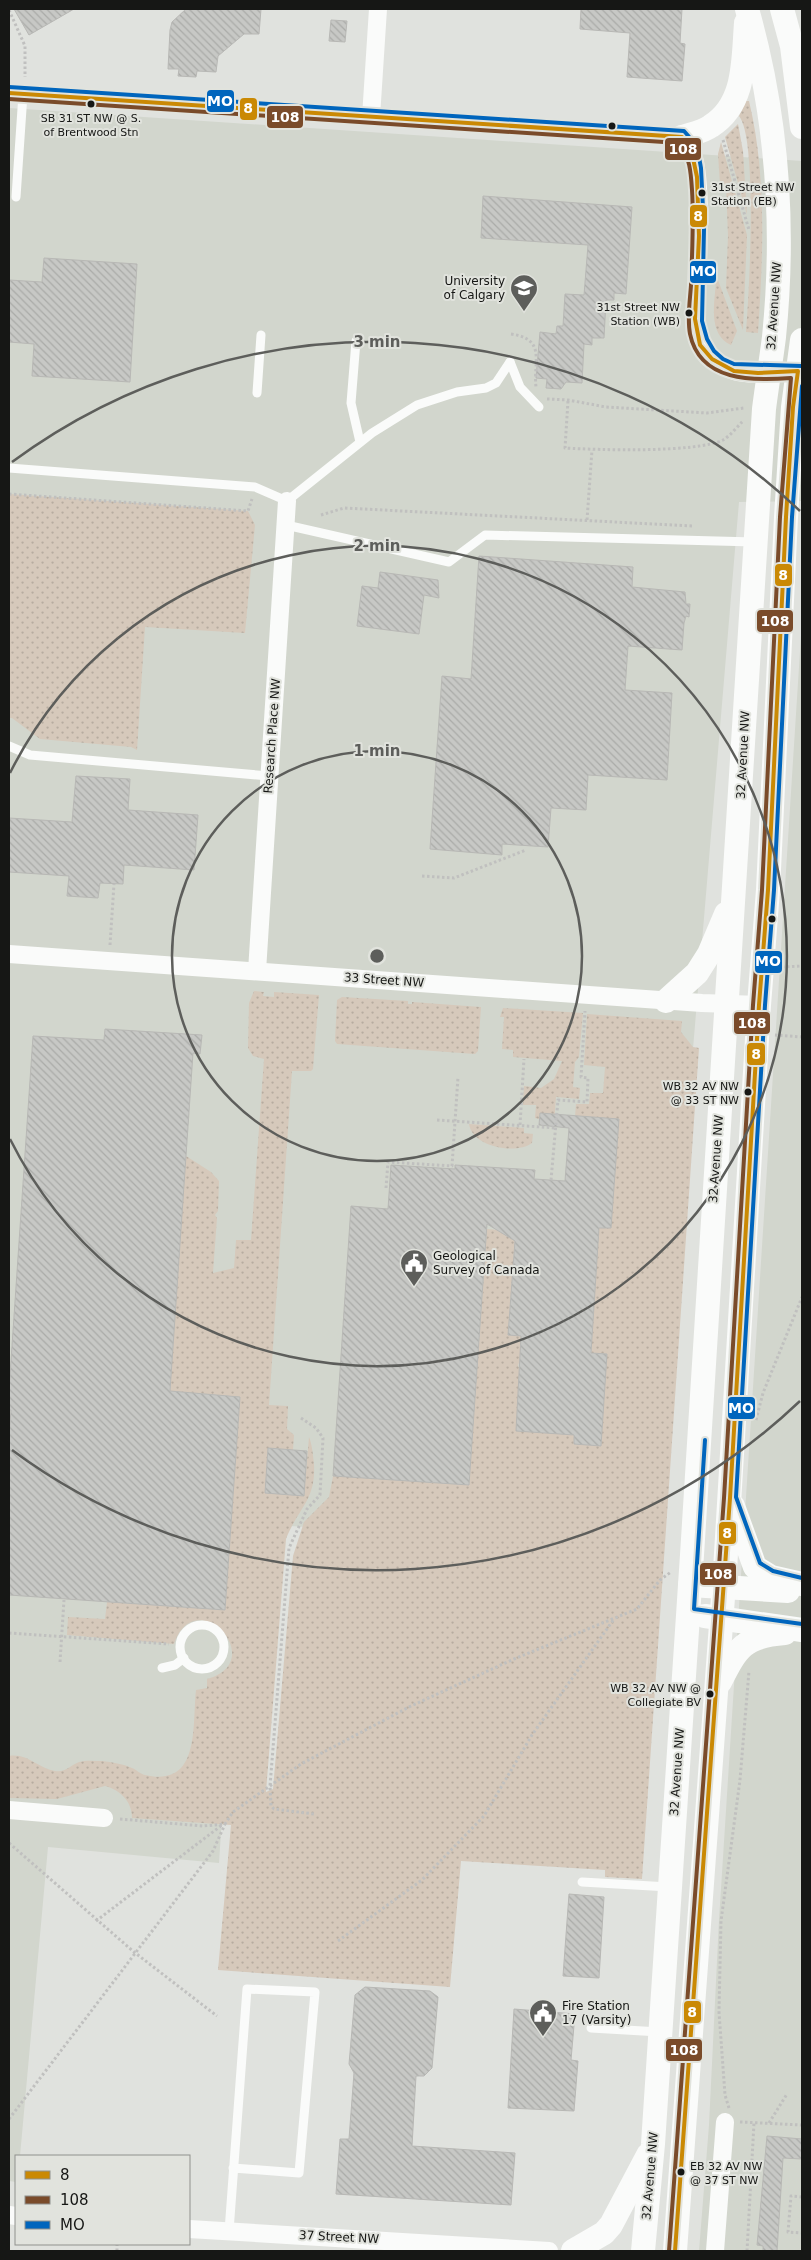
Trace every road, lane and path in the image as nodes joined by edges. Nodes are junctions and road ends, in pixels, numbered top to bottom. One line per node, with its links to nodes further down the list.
1 (378, 9): 6 (street)
2 (747, 9): 9 (main road); 17 (main road, 32 Avenue NW)
3 (782, 9): 7 (main road)
4 (9, 10): 5 (path)
5 (19, 88): 6 (street); 10 (lane)
6 (371, 117): 9 (street)
7 (802, 127)
8 (719, 135): 11 (path)
9 (682, 137): 17 (street)
10 (16, 196)
11 (749, 230)
12 (511, 334): 19 (path)
13 (261, 335): 18 (lane)
14 (802, 340): 16 (main road)
15 (356, 341): 23 (lane)
16 (800, 371): 17 (street); 31 (main road)
17 (769, 372): 35 (main road, 32 Avenue NW)
18 (257, 393)
19 (568, 401): 21 (path); 24 (path)
20 (539, 408): 23 (lane)
21 (744, 408)
22 (745, 419): 24 (path)
23 (360, 442): 29 (lane)
24 (592, 450): 32 (path)
25 (9, 468): 29 (lane)
26 (802, 473): 31 (main road)
27 (9, 494): 28 (path)
28 (252, 499)
29 (287, 501): 33 (street, Research Place NW)
30 (321, 515): 32 (path)
31 (786, 517): 47 (main road)
32 (587, 520): 34 (path)
33 (286, 525): 35 (lane); 37 (street, Research Place NW)
34 (702, 526)
35 (756, 542): 41 (main road, 32 Avenue NW)
36 (9, 746): 37 (lane)
37 (269, 776): 44 (street, Research Place NW)
38 (526, 850): 39 (path)
39 (422, 876)
40 (114, 884): 43 (path)
41 (734, 894): 45 (main road); 46 (main road, 32 Avenue NW)
42 (9, 954): 43 (street, 33 Street NW)
43 (109, 961): 44 (street, 33 Street NW)
44 (257, 971): 45 (street, 33 Street NW)
45 (666, 1001): 46 (street, 33 Street NW)
46 (726, 1004): 47 (street, 33 Street NW); 63 (main road, 32 Avenue NW)
47 (759, 1005): 62 (main road)
48 (586, 1011): 56 (path)
49 (768, 1035): 50 (path)
50 (802, 1037)
51 (524, 1060): 55 (path)
52 (458, 1077): 54 (path)
53 (438, 1120): 54 (path)
54 (456, 1121): 55 (path); 58 (path)
55 (520, 1126): 56 (path)
56 (556, 1128): 57 (path)
57 (551, 1180)
58 (386, 1188)
59 (802, 1297): 61 (path)
60 (301, 1418): 80 (path)
61 (755, 1425)
62 (730, 1498): 64 (main road); 65 (main road)
63 (683, 1577): 65 (main road); 68 (main road, 32 Avenue NW); 70 (path)
64 (802, 1584)
65 (724, 1587): 66 (main road); 69 (main road)
66 (802, 1592)
67 (64, 1600): 73 (path)
68 (688, 1614): 69 (main road); 87 (main road, 32 Avenue NW)
69 (721, 1618): 71 (main road); 79 (main road)
70 (614, 1619): 80 (path); 89 (path)
71 (802, 1630): 79 (main road)
72 (9, 1633): 73 (path)
73 (61, 1637): 74 (path); 77 (path)
74 (169, 1644)
75 (184, 1658): 75 (lane); 78 (lane)
76 (750, 1661): 96 (path)
77 (60, 1662)
78 (162, 1668)
79 (716, 1691): 109 (main road)
80 (270, 1786): 82 (path); 84 (path)
81 (9, 1810): 83 (street)
82 (314, 1814)
83 (104, 1818): 84 (path)
84 (225, 1824): 88 (path); 90 (path)
85 (9, 1843): 88 (path)
86 (582, 1882): 87 (lane)
87 (670, 1887): 93 (main road, 32 Avenue NW)
88 (96, 1921): 90 (path)
89 (338, 1941)
90 (134, 1952): 91 (path); 95 (path)
91 (217, 2016)
92 (591, 2028): 93 (lane)
93 (660, 2032): 100 (main road, 32 Avenue NW)
94 (787, 2094): 98 (path)
95 (9, 2119)
96 (725, 2122): 97 (path); 110 (street)
97 (754, 2123): 98 (path); 111 (path)
98 (769, 2123): 99 (path)
99 (802, 2126)
100 (653, 2144): 107 (main road); 108 (main road, 32 Avenue NW)
101 (233, 2168): 101 (lane); 104 (lane)
102 (802, 2197): 105 (path)
103 (190, 2229): 104 (street, 37 Street NW)
104 (229, 2231): 106 (street, 37 Street NW)
105 (802, 2233)
106 (549, 2251)
107 (573, 2251)
108 (643, 2251)
109 (675, 2251)
110 (715, 2251)
111 (747, 2251)

